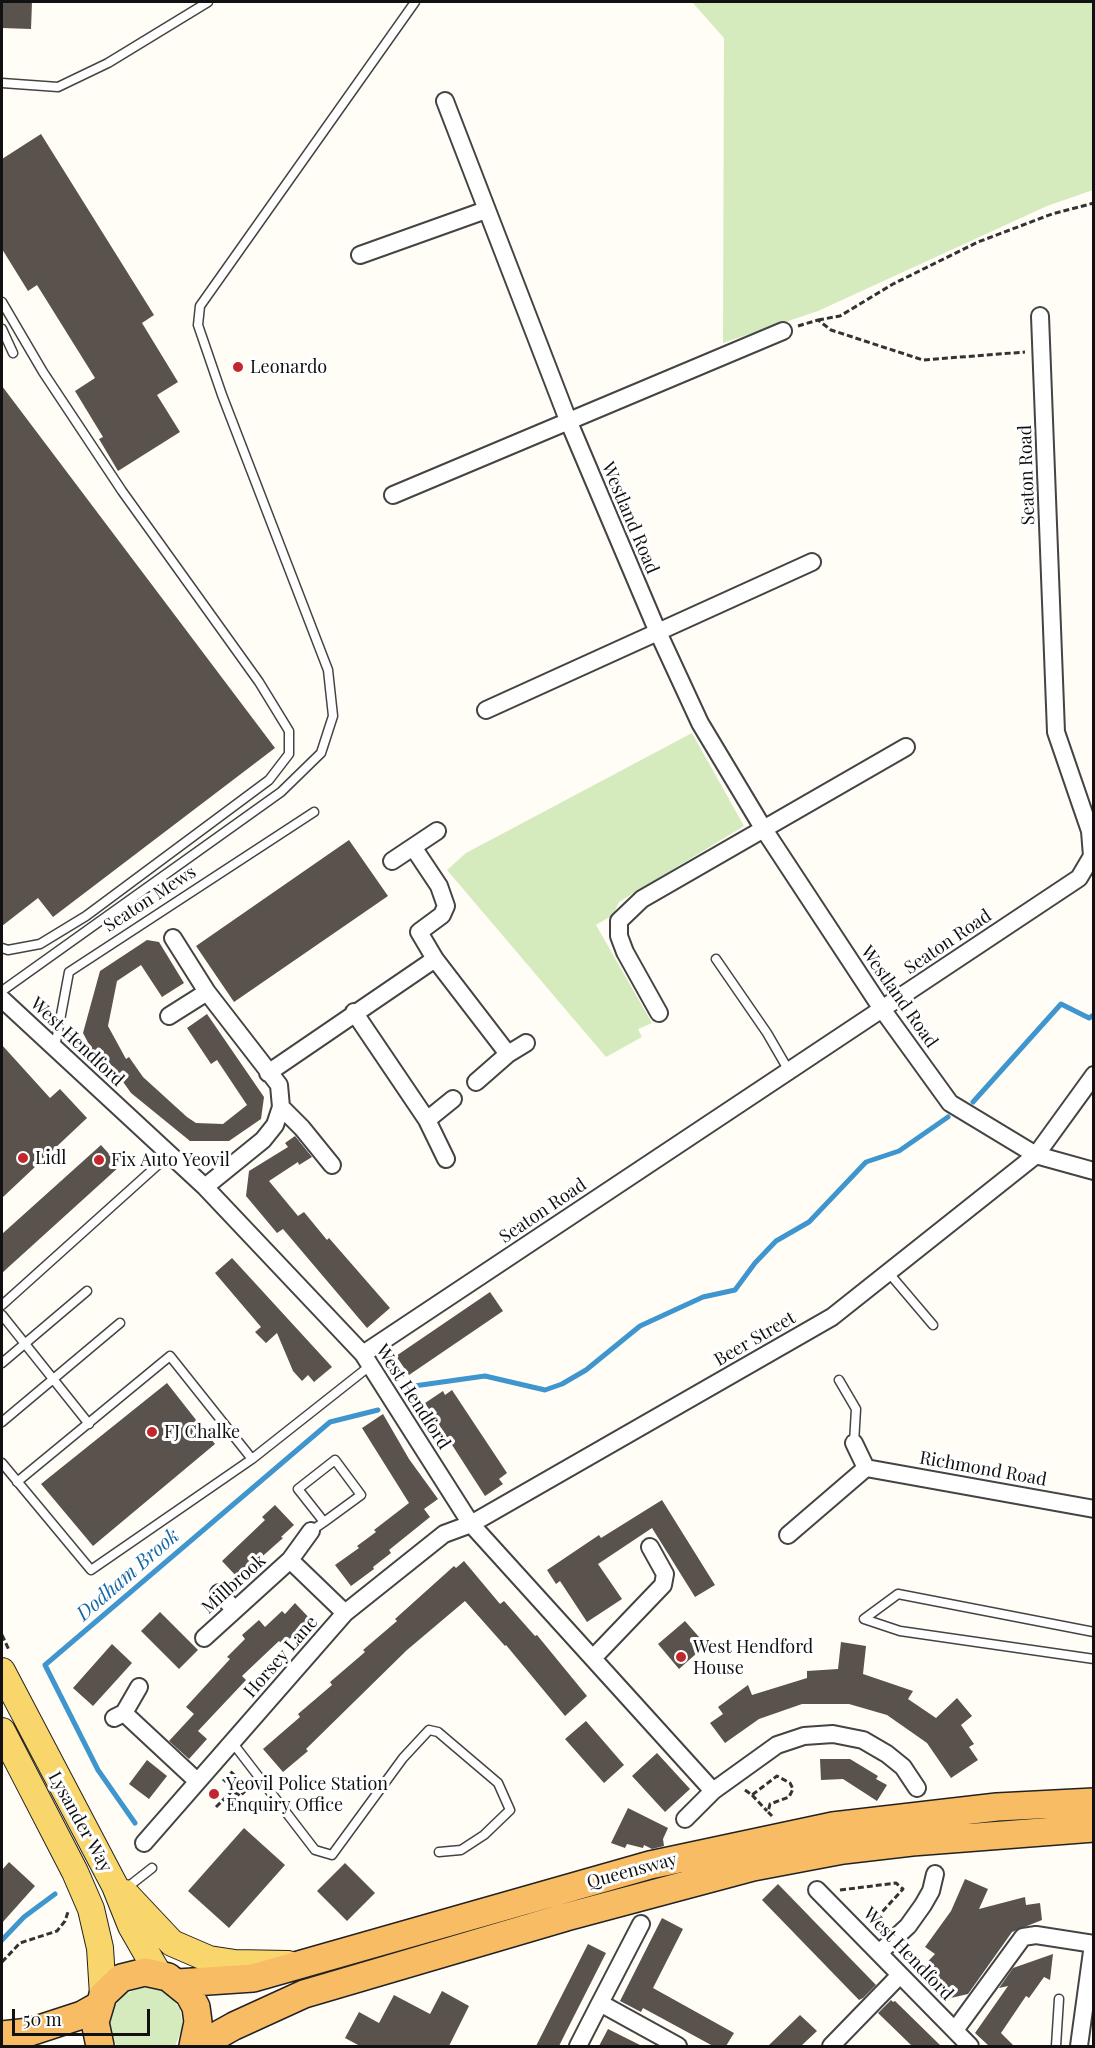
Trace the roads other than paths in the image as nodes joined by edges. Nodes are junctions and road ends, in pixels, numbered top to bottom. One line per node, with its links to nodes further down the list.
1 (208, 2): 3 (lane)
2 (415, 2): 27 (lane)
3 (2, 83)
4 (445, 101): 5 (street, Westland Road)
5 (486, 210): 6 (street); 12 (street, Westland Road)
6 (360, 255)
7 (2, 302): 24 (lane)
8 (1040, 316): 30 (street, Seaton Road)
9 (2, 329): 11 (lane)
10 (783, 331): 12 (street)
11 (13, 353)
12 (568, 420): 13 (street); 15 (street, Westland Road)
13 (393, 495)
14 (812, 562): 15 (street)
15 (657, 630): 16 (street); 19 (street, Westland Road)
16 (486, 710)
17 (906, 747): 19 (street)
18 (314, 812): 35 (lane, Seaton Mews)
19 (763, 828): 30 (street, Westland Road); 32 (street)
20 (437, 831): 21 (street)
21 (413, 847): 22 (street); 25 (street)
22 (392, 861)
23 (173, 938): 28 (street)
24 (2, 948)
25 (435, 959): 31 (street); 36 (street)
26 (716, 959): 37 (lane)
27 (2, 991)
28 (207, 992): 33 (street); 38 (street)
29 (2, 999): 35 (street, West Hendford)
30 (882, 1009): 37 (street, Seaton Road); 45 (street, Westland Road)
31 (354, 1012): 38 (street); 43 (street)
32 (659, 1013)
33 (169, 1016)
34 (526, 1043): 36 (street)
35 (54, 1048): 44 (street, West Hendford)
36 (508, 1054): 40 (street)
37 (789, 1071): 57 (street, Seaton Road)
38 (268, 1073): 42 (street)
39 (1094, 1075): 45 (street, Beer Street)
40 (476, 1082)
41 (453, 1099): 43 (street)
42 (281, 1107): 47 (street); 49 (street)
43 (427, 1120): 46 (street)
44 (170, 1154): 49 (street, West Hendford); 52 (lane)
45 (1036, 1155): 48 (street, Westland Road); 50 (street, Beer Street)
46 (446, 1159)
47 (332, 1165)
48 (1094, 1171)
49 (205, 1187): 57 (street, West Hendford)
50 (888, 1272): 55 (lane); 69 (street, Beer Street)
51 (87, 1291): 56 (lane)
52 (2, 1305)
53 (2, 1315): 56 (lane)
54 (120, 1323): 59 (lane)
55 (933, 1324)
56 (24, 1343): 58 (lane); 59 (lane)
57 (367, 1359): 64 (lane); 69 (street, West Hendford)
58 (2, 1363)
59 (53, 1379): 61 (lane); 62 (lane)
60 (839, 1380): 63 (lane)
61 (2, 1422)
62 (89, 1424): 64 (lane); 67 (lane)
63 (854, 1443): 66 (street)
64 (252, 1458): 67 (lane)
65 (2, 1463): 67 (lane)
66 (866, 1468): 68 (street, Richmond Road); 71 (street)
67 (17, 1482)
68 (1094, 1509)
69 (471, 1524): 76 (street, Horsey Lane); 79 (street, West Hendford)
70 (317, 1526): 70 (lane); 73 (street, Millbrook)
71 (788, 1535)
72 (650, 1547): 79 (street)
73 (290, 1560): 75 (street, Millbrook); 76 (street, Millbrook)
74 (219, 1593): 75 (street)
75 (234, 1609): 78 (street, Millbrook)
76 (345, 1613): 84 (street, Horsey Lane)
77 (1094, 1632): 80 (lane)
78 (204, 1638)
79 (594, 1657): 87 (street, West Hendford)
80 (1094, 1659)
81 (2, 1671): 95 (main road, Lysander Way)
82 (139, 1687): 85 (street)
83 (2, 1731): 104 (main road, Lysander Way)
84 (232, 1742): 85 (street, Horsey Lane); 92 (lane)
85 (197, 1781): 91 (street, Horsey Lane)
86 (917, 1788): 87 (street)
87 (713, 1791): 89 (street)
88 (1094, 1802): 100 (highway, Queensway)
89 (685, 1819)
90 (1094, 1828): 110 (highway, Queensway)
91 (144, 1844)
92 (440, 1852)
93 (152, 1868): 95 (lane)
94 (935, 1874): 99 (street)
95 (119, 1889): 100 (main road); 102 (main road, Lysander Way)
96 (817, 1890): 99 (street, West Hendford)
97 (641, 1924): 105 (street)
98 (1093, 1944): 106 (street); 116 (street)
99 (879, 1953): 101 (street, West Hendford)
100 (303, 1964): 102 (highway, Queensway)
101 (899, 1976): 106 (street, West Hendford); 113 (street)
102 (168, 1978): 104 (highway, Queensway); 109 (highway)
103 (1059, 1999): 115 (lane)
104 (100, 2000): 107 (highway, Queensway); 108 (highway)
105 (600, 2003): 111 (street); 112 (street)
106 (955, 2030): 114 (street, West Hendford)
107 (2, 2035)
108 (100, 2046)
109 (193, 2046)
110 (198, 2046)
111 (578, 2046)
112 (678, 2046)
113 (831, 2046)
114 (970, 2046)
115 (1056, 2046)
116 (1079, 2046)

